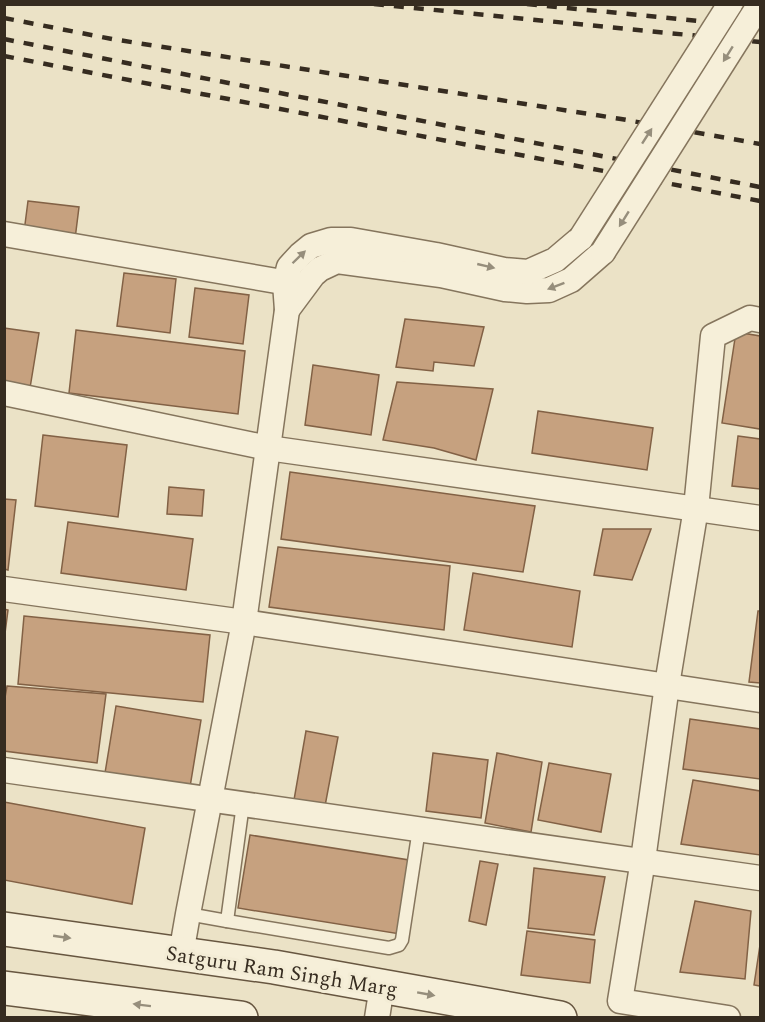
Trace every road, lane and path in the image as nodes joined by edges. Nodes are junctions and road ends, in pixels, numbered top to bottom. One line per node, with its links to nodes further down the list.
1 (730, 4): 4 (street, one-way to 1, bridge)
2 (760, 4): 4 (street, one-way to 4, bridge)
3 (4, 234): 4 (street)
4 (295, 284): 7 (street)
5 (760, 320): 8 (street)
6 (4, 393): 7 (street)
7 (268, 448): 8 (street); 11 (street)
8 (696, 508): 9 (street); 12 (street)
9 (760, 518)
10 (4, 589): 11 (street)
11 (244, 622): 12 (street); 15 (street)
12 (667, 685): 13 (street); 18 (street)
13 (760, 700)
14 (4, 770): 15 (street)
15 (210, 799): 16 (street); 20 (street)
16 (243, 804): 17 (street); 21 (lane)
17 (420, 829): 18 (street); 21 (lane)
18 (643, 860): 19 (street); 26 (street)
19 (760, 878)
20 (188, 914): 21 (lane); 23 (street)
21 (227, 921)
22 (4, 929): 23 (main road, Satguru Ram Singh Marg, one-way to 23)
23 (181, 954): 25 (main road, Satguru Ram Singh Marg)
24 (4, 987): 27 (main road, one-way to 24)
25 (380, 1002): 28 (main road, Satguru Ram Singh Marg, one-way to 28)
26 (619, 1009): 29 (street)
27 (242, 1017)
28 (560, 1017)
29 (728, 1017)

